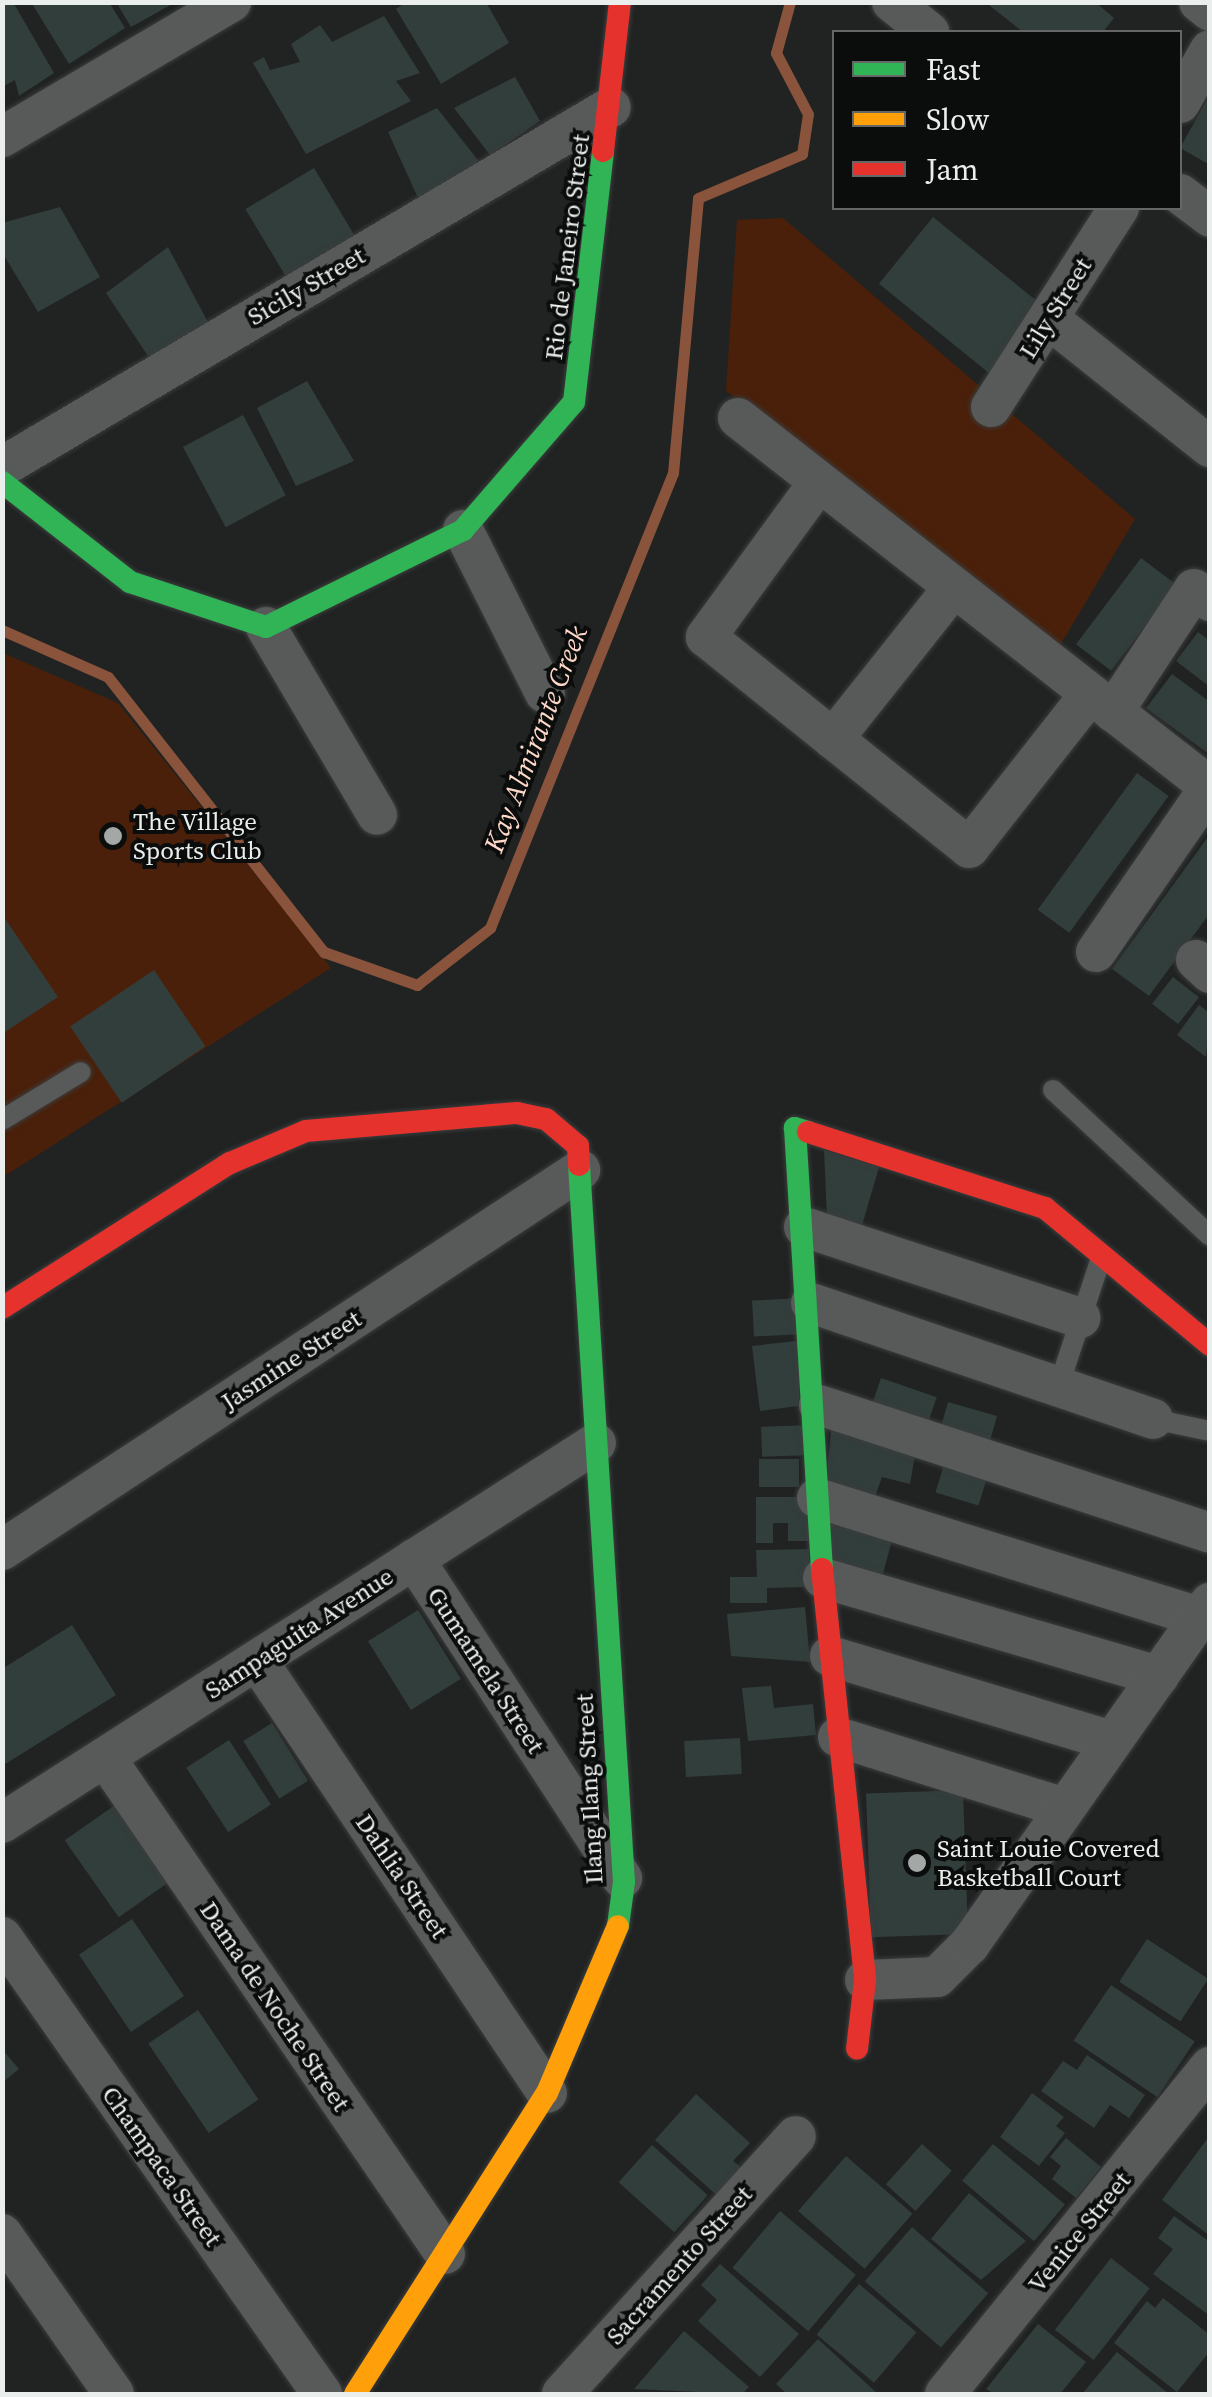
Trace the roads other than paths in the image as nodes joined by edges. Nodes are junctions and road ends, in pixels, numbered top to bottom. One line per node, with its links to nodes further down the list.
1 (231, 2): 10 (street)
2 (620, 2): 9 (street, Rio de Janeiro Street)
3 (892, 2): 6 (street)
4 (1199, 2): 5 (street)
5 (1210, 10)
6 (926, 30)
7 (1210, 50): 8 (street)
8 (1182, 100)
9 (610, 107): 18 (street, Sicily Street); 21 (street, Rio de Janeiro Street)
10 (2, 136)
11 (1182, 196): 13 (street)
12 (1118, 210): 14 (street, Lily Street)
13 (1210, 218)
14 (1049, 318): 15 (street, Lily Street); 17 (street)
15 (992, 407)
16 (738, 418): 20 (street)
17 (1210, 446)
18 (2, 467)
19 (2, 482): 24 (street)
20 (819, 482): 22 (street); 27 (street)
21 (463, 530): 24 (street, Rio de Janeiro Street); 25 (street)
22 (954, 587): 26 (street); 27 (street)
23 (1210, 601): 26 (street)
24 (266, 627): 29 (street)
25 (545, 692)
26 (1101, 703): 27 (street); 28 (street)
27 (833, 739)
28 (1210, 787): 30 (street)
29 (377, 815)
30 (1096, 952)
31 (81, 1072): 33 (lane)
32 (1052, 1090): 36 (lane)
33 (2, 1120)
34 (580, 1170): 39 (street); 46 (street, Ilang Ilang Street); 49 (street, Jasmine Street)
35 (804, 1227): 37 (street); 38 (street); 40 (street)
36 (1210, 1236)
37 (1103, 1254): 40 (lane); 41 (street)
38 (811, 1303): 42 (street); 43 (street)
39 (2, 1308)
40 (1080, 1318): 42 (lane)
41 (1210, 1345)
42 (1058, 1388): 44 (street)
43 (820, 1405): 47 (street); 48 (street)
44 (1153, 1419): 45 (lane)
45 (1210, 1431)
46 (596, 1443): 50 (street, Sampaguita Avenue); 61 (street, Ilang Ilang Street)
47 (816, 1498): 51 (street); 52 (street)
48 (1210, 1532)
49 (2, 1550)
50 (414, 1559): 54 (street, Sampaguita Avenue); 61 (street, Gumamela Street)
51 (823, 1578): 53 (street); 55 (street)
52 (1204, 1610): 55 (street)
53 (830, 1656): 56 (street); 57 (street)
54 (257, 1660): 58 (street, Sampaguita Avenue); 66 (street, Dahlia Street)
55 (1159, 1676): 57 (street)
56 (838, 1736): 59 (street); 63 (street)
57 (1111, 1742): 59 (street)
58 (105, 1757): 60 (street, Sampaguita Avenue); 69 (street, Dama de Noche Street)
59 (1064, 1808): 63 (street)
60 (2, 1823)
61 (624, 1882): 66 (street, Ilang Ilang Street)
62 (2, 1937): 71 (street, Champaca Street)
63 (866, 1980): 64 (street)
64 (856, 2049)
65 (1210, 2067): 74 (street, Venice Street)
66 (547, 2093): 69 (street, Ilang Ilang Street)
67 (796, 2136): 73 (street, Sacramento Street)
68 (2, 2234): 70 (street)
69 (445, 2254): 72 (street, Ilang Ilang Street)
70 (114, 2394)
71 (322, 2394)
72 (355, 2394)
73 (562, 2394)
74 (945, 2394)

